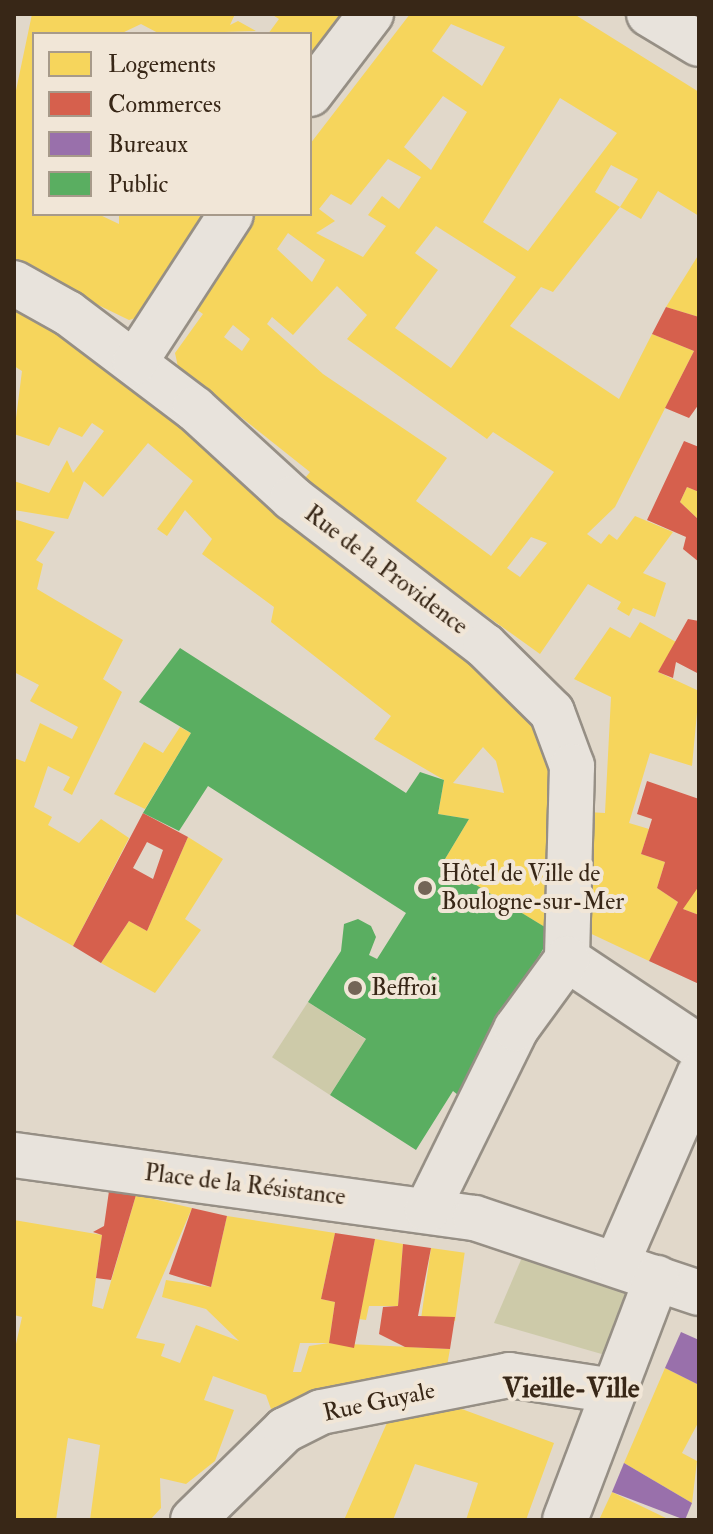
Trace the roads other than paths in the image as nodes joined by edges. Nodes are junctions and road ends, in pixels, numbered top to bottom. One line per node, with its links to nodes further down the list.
1 (371, 14): 4 (street)
2 (649, 14): 3 (street)
3 (699, 44)
4 (312, 91)
5 (230, 216): 7 (street)
6 (14, 283): 7 (street, Rue de la Providence)
7 (135, 362): 8 (street, Rue de la Providence)
8 (567, 959): 9 (street); 11 (street)
9 (698, 1071): 12 (street)
10 (14, 1155): 11 (street, Place de la Résistance)
11 (427, 1210): 12 (street, Place de la Résistance)
12 (617, 1263): 13 (street, Place de la Résistance)
13 (657, 1278): 14 (street, Place de la Résistance); 15 (street)
14 (699, 1293)
15 (614, 1391): 16 (street, Rue Guyale); 17 (street)
16 (193, 1520)
17 (565, 1520)

